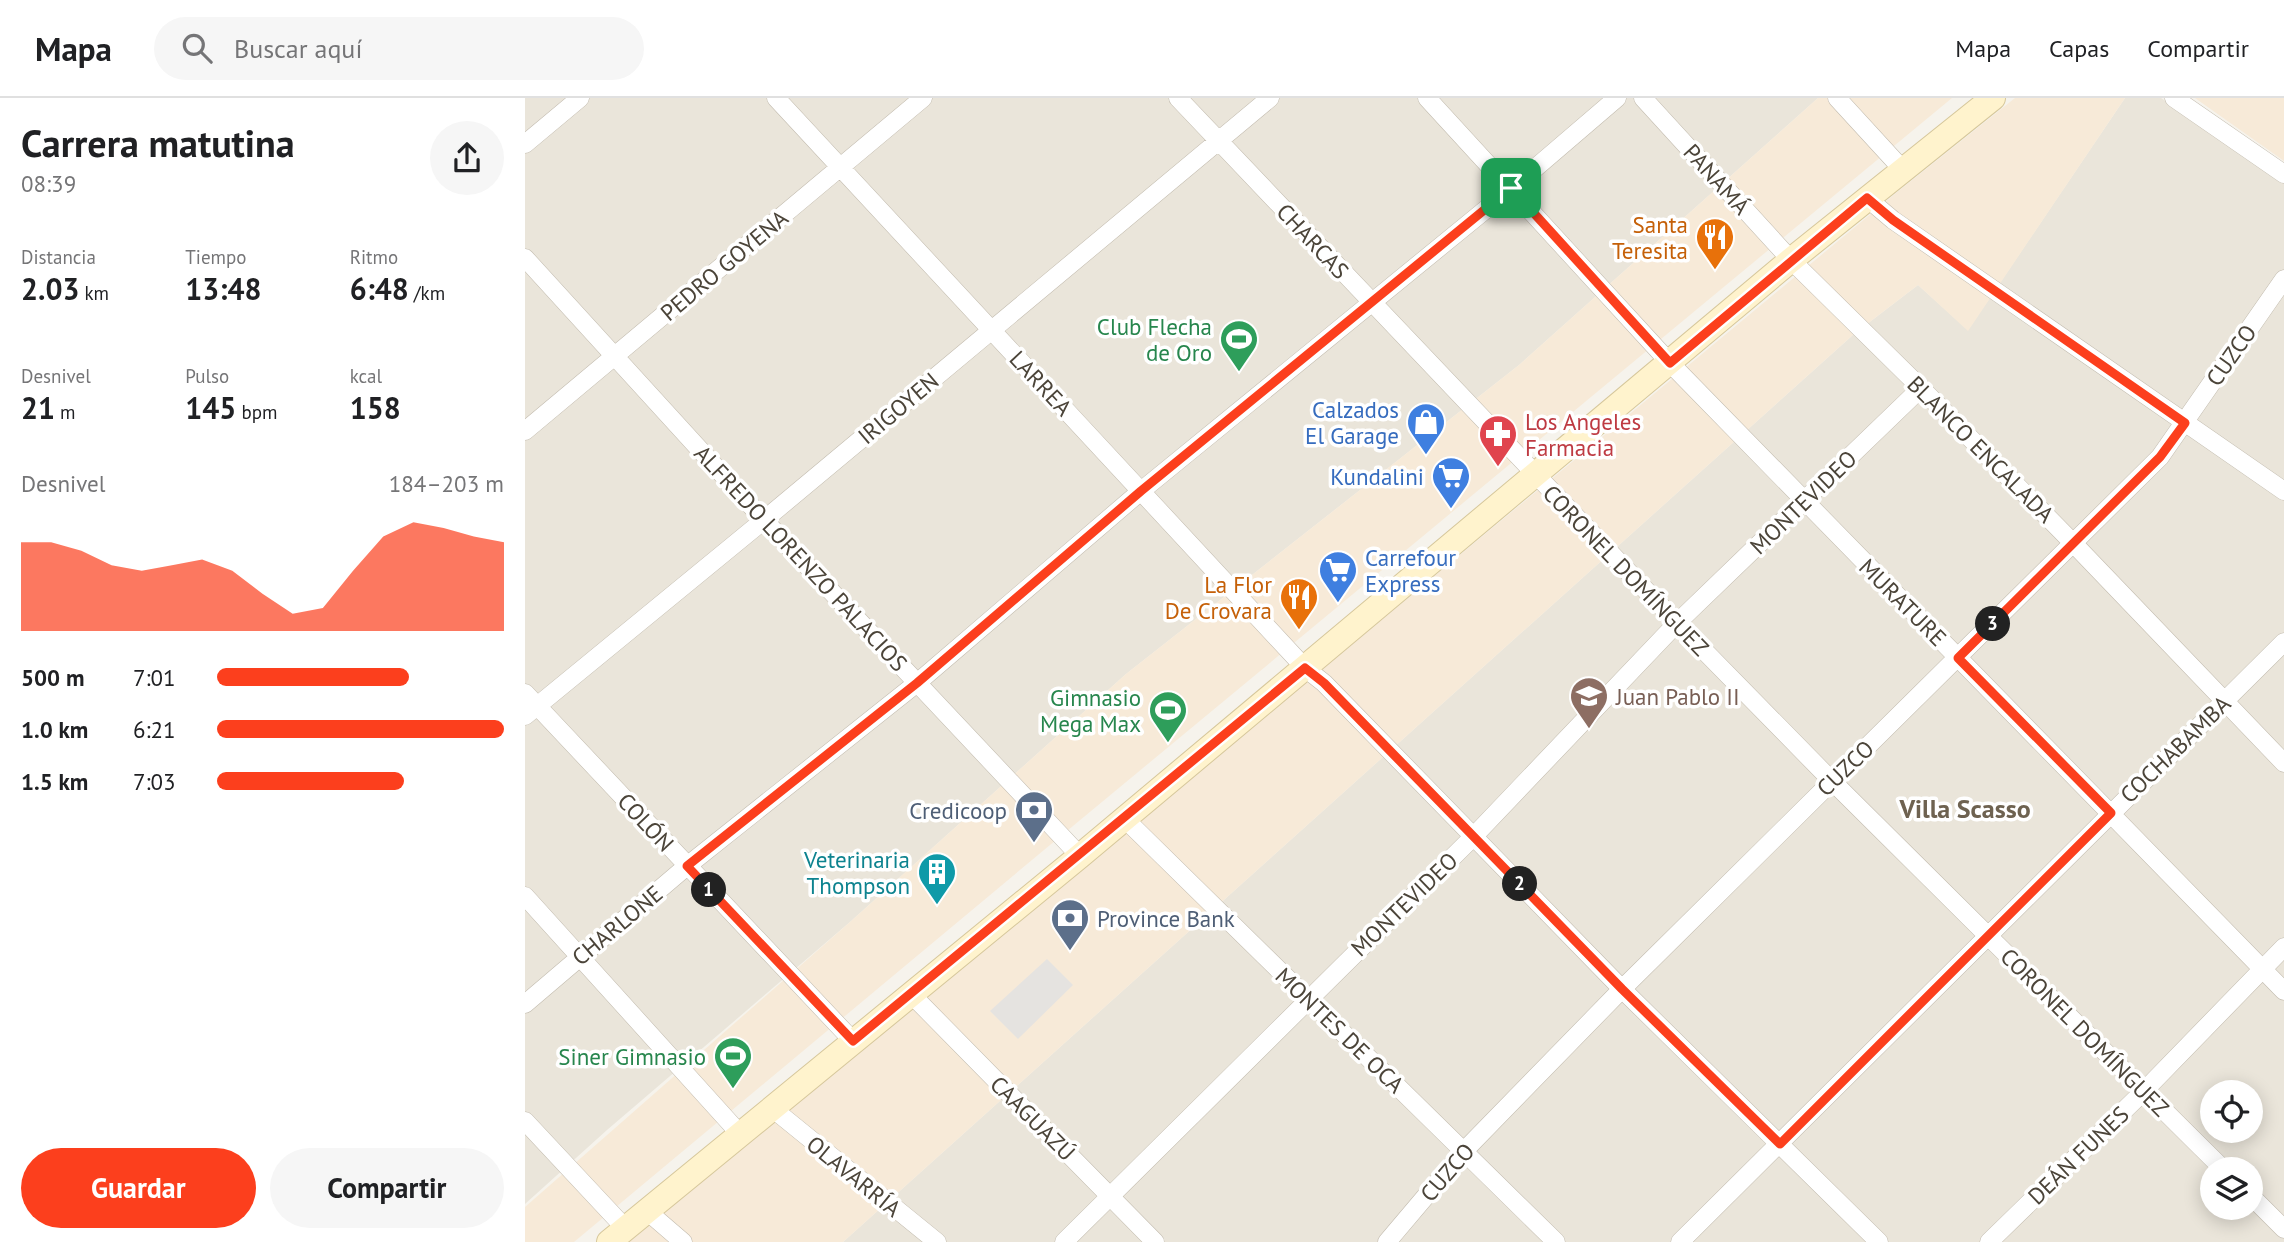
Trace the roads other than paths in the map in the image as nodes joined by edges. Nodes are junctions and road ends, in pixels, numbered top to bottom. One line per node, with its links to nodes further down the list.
1 (580, 98): 13 (street)
2 (776, 98): 14 (street, LARREA)
3 (923, 98): 14 (street, PEDRO GOYENA)
4 (1178, 98): 12 (street, CHARCAS)
5 (1270, 98): 12 (street, IRIGOYEN)
6 (1427, 98): 17 (street, MURATURE)
7 (1617, 98): 17 (street, CHARLONE)
8 (1643, 98): 20 (street, PANAMÁ)
9 (1837, 98): 15 (street)
10 (1993, 98): 15 (main road)
11 (2174, 98): 16 (street)
12 (1219, 141): 22 (street, CHARCAS); 23 (street, IRIGOYEN)
13 (525, 145)
14 (841, 167): 23 (street, LARREA); 24 (street, PEDRO GOYENA)
15 (1903, 170): 18 (main road)
16 (2284, 174)
17 (1511, 188): 22 (street, CHARLONE); 25 (street, MURATURE)
18 (1867, 198): 20 (main road); 27 (street)
19 (525, 258): 24 (street, ALFREDO LORENZO PALACIOS)
20 (1791, 260): 25 (main road); 26 (street, BLANCO ENCALADA)
21 (2284, 279): 27 (street, CUZCO)
22 (1370, 302): 29 (street, CHARCAS); 30 (street, CHARLONE)
23 (992, 329): 30 (street, LARREA); 33 (street, IRIGOYEN)
24 (615, 356): 28 (street, PEDRO GOYENA); 33 (street, ALFREDO LORENZO PALACIOS)
25 (1670, 363): 29 (main road); 32 (street, MURATURE)
26 (1921, 388): 32 (street, MONTEVIDEO); 34 (street, BLANCO ENCALADA)
27 (2185, 423): 31 (street); 34 (street, CUZCO)
28 (525, 431)
29 (1535, 476): 35 (street, CORONEL DOMÍNGUEZ); 38 (main road)
30 (1141, 491): 38 (street, LARREA); 39 (street, CHARLONE)
31 (2284, 491)
32 (1804, 502): 35 (street, MONTEVIDEO); 37 (street, MURATURE)
33 (765, 520): 39 (street, ALFREDO LORENZO PALACIOS); 41 (street, IRIGOYEN)
34 (2074, 544): 37 (street, CUZCO); 40 (street, BLANCO ENCALADA)
35 (1677, 623): 43 (street, CORONEL DOMÍNGUEZ); 46 (street, MONTEVIDEO)
36 (2284, 642): 40 (street, COCHABAMBA)
37 (1958, 658): 43 (street, CUZCO); 44 (street, MURATURE)
38 (1305, 668): 45 (main road); 46 (street, LARREA)
39 (917, 683): 47 (street, ALFREDO LORENZO PALACIOS); 48 (street, CHARLONE)
40 (2224, 702): 42 (street, BLANCO ENCALADA); 44 (street, COCHABAMBA)
41 (529, 705): 48 (street, COLÓN)
42 (2284, 763)
43 (1832, 781): 50 (street, CORONEL DOMÍNGUEZ); 54 (street, CUZCO)
44 (2111, 813): 50 (street, COCHABAMBA); 53 (street, MURATURE)
45 (1124, 818): 47 (main road); 57 (street, MONTES DE OCA)
46 (1473, 837): 54 (street, LARREA); 57 (street, MONTEVIDEO)
47 (1080, 856): 56 (main road)
48 (687, 866): 52 (street, CHARLONE); 59 (street, COLÓN)
49 (525, 896): 52 (street)
50 (1988, 936): 60 (street, CORONEL DOMÍNGUEZ); 64 (street, COCHABAMBA)
51 (2284, 947): 53 (street, DEÁN FUNES)
52 (580, 956): 58 (street, CHARLONE); 63 (street)
53 (2262, 969): 55 (street, MURATURE); 60 (street, DEÁN FUNES)
54 (1622, 989): 64 (street, LARREA); 65 (street, CUZCO)
55 (2284, 991)
56 (911, 994): 59 (main road); 67 (street, CAAGUAZÚ)
57 (1308, 999): 65 (street, MONTES DE OCA); 67 (street, MONTEVIDEO)
58 (525, 1004)
59 (853, 1041): 61 (main road)
60 (2144, 1091): 66 (street, CORONEL DOMÍNGUEZ); 80 (street, DEÁN FUNES)
61 (772, 1108): 63 (main road); 73 (street, OLAVARRÍA)
62 (525, 1121): 71 (street)
63 (740, 1134): 69 (main road)
64 (1780, 1144): 78 (street, COCHABAMBA); 79 (street, LARREA)
65 (1464, 1151): 76 (street, CUZCO); 77 (street, MONTES DE OCA)
66 (2211, 1157)
67 (1110, 1196): 74 (street, MONTEVIDEO); 75 (street, CAAGUAZÚ)
68 (2263, 1208): 70 (street)
69 (647, 1211): 71 (main road); 72 (street)
70 (2284, 1229)
71 (617, 1235)
72 (683, 1242)
73 (937, 1242)
74 (1064, 1242)
75 (1155, 1242)
76 (1387, 1242)
77 (1556, 1242)
78 (1680, 1242)
79 (1879, 1242)
80 (1989, 1242)

